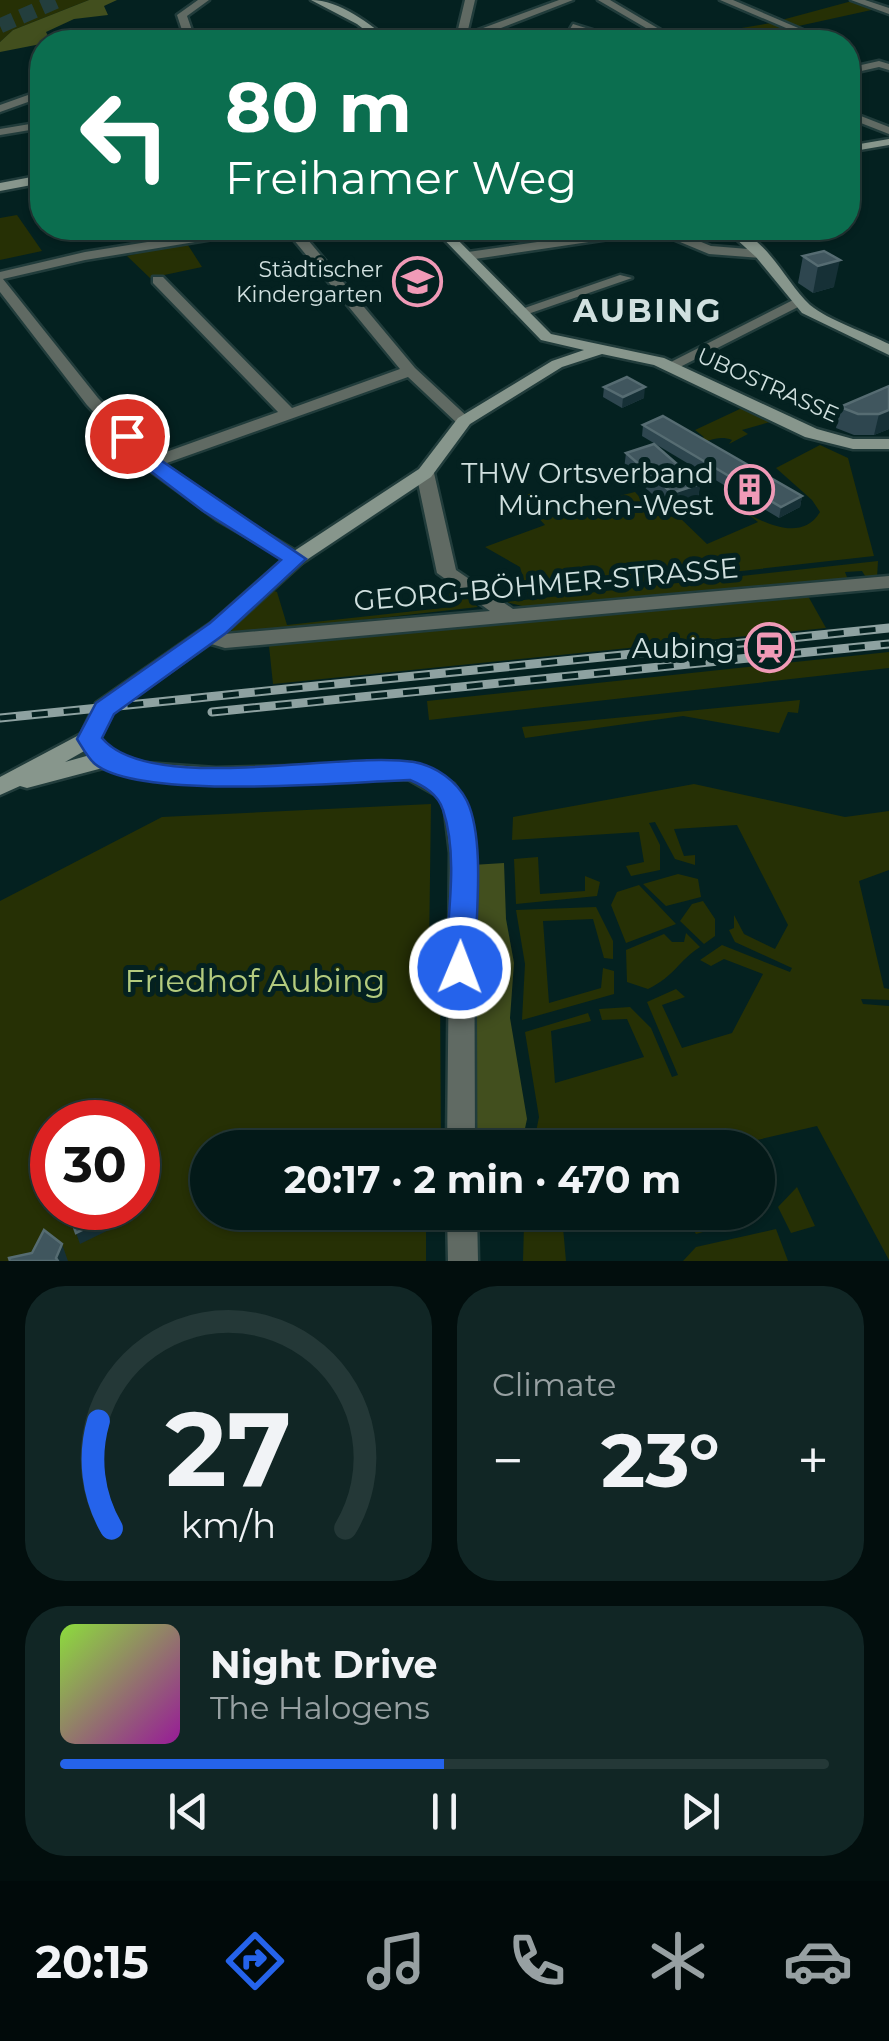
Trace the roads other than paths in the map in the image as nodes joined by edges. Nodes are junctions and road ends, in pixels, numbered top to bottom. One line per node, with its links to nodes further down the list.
1 (204, 0): 11 (street)
2 (316, 0): 12 (street)
3 (470, 0): 9 (street)
4 (568, 0): 15 (street)
5 (602, 0): 17 (street)
6 (725, 0): 18 (street)
7 (858, 0): 8 (street)
8 (889, 10)
9 (466, 23): 13 (street); 14 (street)
10 (573, 28): 16 (street)
11 (187, 30)
12 (370, 30)
13 (464, 30)
14 (482, 30)
15 (491, 30)
16 (580, 30)
17 (655, 30)
18 (797, 30)
19 (864, 58): 20 (street)
20 (884, 66)
21 (30, 98): 22 (street)
22 (0, 109)
23 (860, 119): 25 (street)
24 (30, 128): 26 (street)
25 (889, 131)
26 (0, 132)
27 (889, 142): 28 (street)
28 (860, 147)
29 (30, 181): 30 (street)
30 (0, 187)
31 (183, 240): 40 (street)
32 (301, 240): 49 (street)
33 (451, 240): 38 (street)
34 (576, 240): 38 (street)
35 (685, 240): 37 (street)
36 (744, 240): 37 (street)
37 (761, 254): 42 (street)
38 (468, 256): 43 (street)
39 (624, 278): 43 (street)
40 (0, 280): 53 (street)
41 (158, 280): 50 (street)
42 (797, 302): 46 (street); 48 (street)
43 (520, 312): 44 (street)
44 (546, 337): 45 (street, UBOSTRASSE); 47 (street)
45 (601, 350): 47 (street); 48 (street, UBOSTRASSE)
46 (889, 350)
47 (557, 364): 51 (street)
48 (670, 366): 52 (street, UBOSTRASSE)
49 (410, 371): 50 (street); 51 (street)
50 (287, 412): 53 (street)
51 (464, 421): 54 (street)
52 (889, 444)
53 (152, 463): 55 (street)
54 (424, 473): 55 (street); 57 (street)
55 (295, 559): 58 (street)
56 (889, 582): 57 (street, GEORG-BÖHMER-STRASSE)
57 (506, 614): 58 (street, GEORG-BÖHMER-STRASSE)
58 (208, 636): 59 (street)
59 (89, 739): 60 (street); 61 (street)
60 (106, 759): 61 (street); 62 (street)
61 (1, 787)
62 (461, 1130)
63 (462, 1230): 64 (street)
64 (463, 1261)

